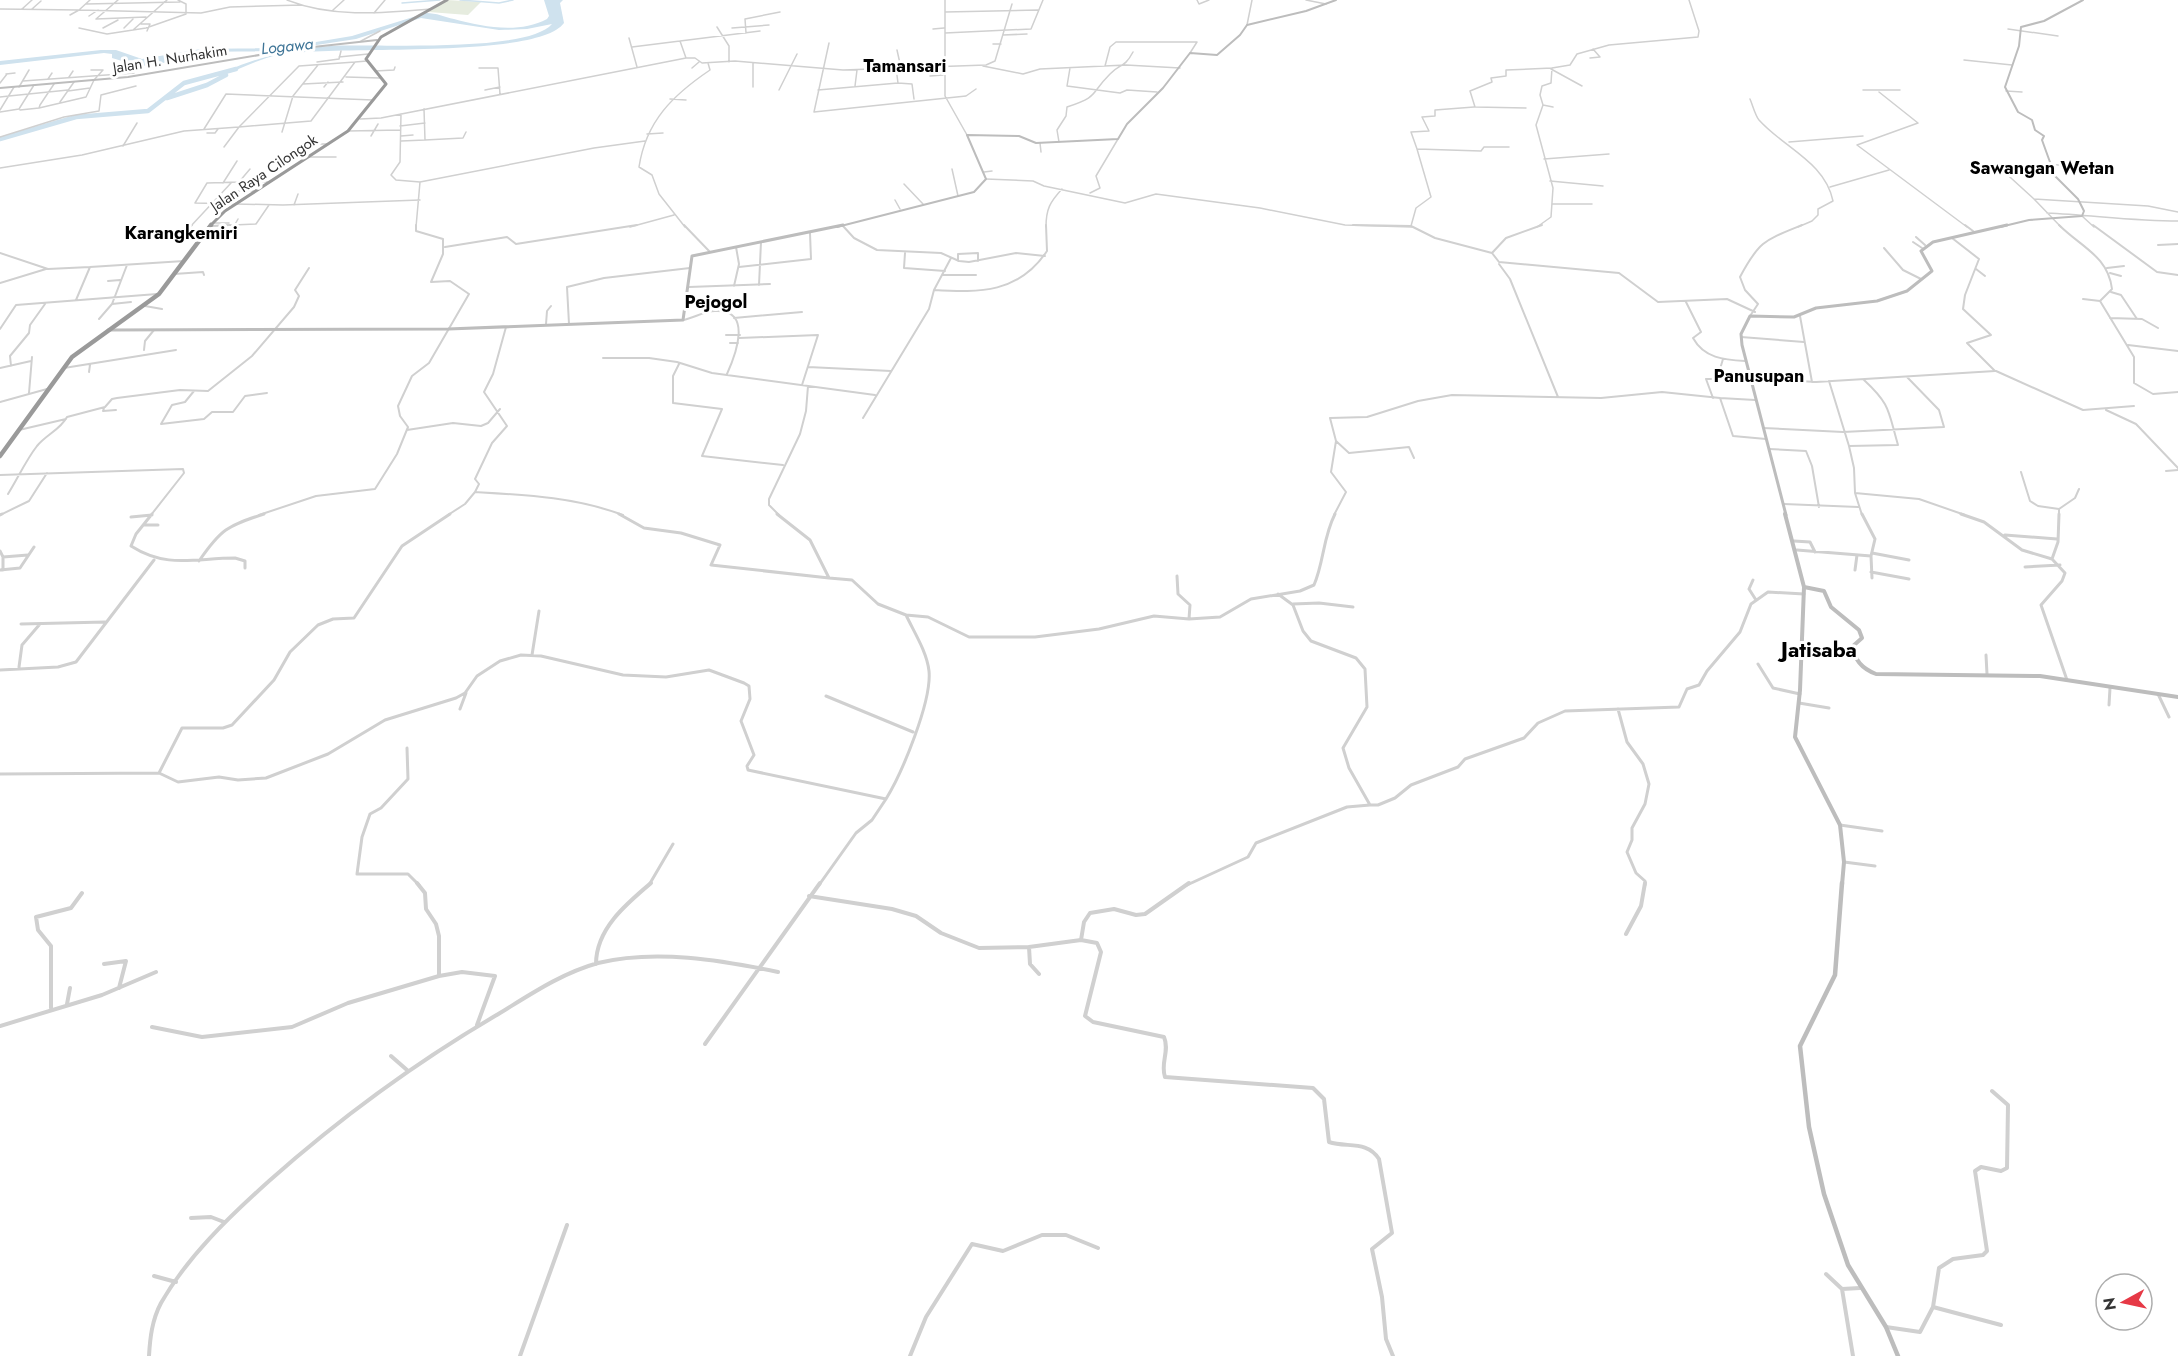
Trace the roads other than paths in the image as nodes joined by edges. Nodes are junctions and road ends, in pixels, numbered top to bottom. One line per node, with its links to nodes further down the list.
1 (32, 0): 29 (street)
2 (90, 0): 23 (street)
3 (118, 0): 24 (street)
4 (152, 0): 21 (street)
5 (167, 0): 22 (street)
6 (286, 0): 27 (street)
7 (344, 0): 37 (street)
8 (385, 0): 45 (street)
9 (945, 0): 43 (street)
10 (1043, 0): 38 (street)
11 (1197, 0): 12 (street)
12 (1209, 0)
13 (1252, 0): 53 (street)
14 (1306, 0): 26 (street)
15 (1336, 0): 26 (street)
16 (1689, 0): 88 (street)
17 (2084, 0): 69 (street)
18 (40, 1): 31 (street)
19 (446, 1): 30 (highway)
20 (179, 2): 22 (street); 41 (street)
21 (148, 3): 22 (street); 24 (street)
22 (162, 3): 36 (street)
23 (86, 4): 24 (street); 32 (street)
24 (113, 4): 34 (street)
25 (1012, 4): 39 (street)
26 (1326, 4): 53 (street)
27 (302, 5): 37 (street); 41 (street)
28 (0, 9): 29 (street)
29 (21, 9): 31 (street)
30 (434, 9): 45 (street); 83 (highway)
31 (31, 10): 32 (street)
32 (80, 10): 33 (street); 46 (street)
33 (99, 10): 34 (street); 47 (street)
34 (107, 10): 35 (street); 50 (street)
35 (118, 10): 36 (street); 44 (street)
36 (152, 10): 41 (street); 48 (street)
37 (333, 10): 45 (street)
38 (1038, 10): 39 (street); 68 (street)
39 (1010, 11): 43 (street); 68 (street)
40 (124, 12): 50 (street)
41 (186, 12): 55 (street)
42 (780, 12): 57 (street)
43 (945, 12): 62 (street)
44 (115, 13)
45 (374, 13)
46 (70, 15)
47 (89, 16)
48 (146, 17): 49 (street); 51 (street)
49 (134, 18): 50 (street); 60 (street)
50 (118, 19): 59 (street)
51 (139, 24): 55 (street); 67 (street)
52 (769, 25): 57 (street)
53 (1247, 25): 93 (street)
54 (97, 26): 64 (street)
55 (149, 27): 65 (street); 70 (street)
56 (717, 27): 78 (street)
57 (745, 27): 61 (street); 74 (street)
58 (79, 28): 64 (street)
59 (103, 28)
60 (124, 28)
61 (732, 28)
62 (944, 28): 66 (street); 75 (street)
63 (2008, 28): 69 (street)
64 (90, 29): 67 (street)
65 (142, 29): 67 (street); 73 (street)
66 (933, 29)
67 (133, 30)
68 (1004, 30): 75 (street); 77 (street)
69 (2021, 30): 79 (street); 112 (street)
70 (147, 31)
71 (380, 31): 81 (street)
72 (760, 31): 74 (street)
73 (142, 33)
74 (746, 33): 78 (street)
75 (945, 33): 110 (street)
76 (1027, 34): 77 (street)
77 (1003, 35): 86 (street)
78 (724, 36): 82 (street); 103 (street)
79 (2058, 36)
80 (629, 38): 87 (street)
81 (361, 41): 83 (street, Jalan H. Nurhakim); 142 (street, Jalan H. Nurhakim)
82 (678, 41): 87 (street); 97 (street)
83 (376, 42): 92 (highway)
84 (829, 44): 131 (street)
85 (993, 44): 86 (street)
86 (1001, 44): 115 (street)
87 (632, 47): 119 (street)
88 (1593, 49): 98 (street); 127 (street)
89 (897, 50): 124 (street)
90 (340, 51): 96 (street)
91 (1133, 52): 111 (street)
92 (369, 53): 95 (street); 100 (highway)
93 (1190, 53): 120 (street); 126 (street)
94 (797, 54): 114 (street)
95 (352, 56): 96 (street); 107 (street)
96 (339, 58): 105 (street); 106 (street)
97 (686, 58): 102 (street); 119 (street)
98 (1590, 58)
99 (1964, 60): 112 (street)
100 (367, 61): 101 (street); 136 (highway)
101 (355, 62): 107 (street); 117 (street)
102 (699, 62): 108 (street); 122 (street)
103 (729, 62): 108 (street); 109 (street)
104 (295, 63): 113 (street)
105 (318, 63): 106 (street); 113 (street); 161 (street)
106 (337, 63): 107 (street)
107 (348, 63)
108 (708, 63): 198 (street)
109 (753, 63): 114 (street); 169 (street)
110 (943, 65): 115 (street); 124 (street); 143 (street)
111 (1126, 65): 120 (street); 126 (street); 181 (street)
112 (2012, 65): 182 (street)
113 (299, 66): 191 (street)
114 (791, 66): 131 (street); 175 (street)
115 (976, 66): 125 (street)
116 (346, 67): 117 (street)
117 (353, 67): 148 (street)
118 (395, 67): 136 (street)
119 (637, 67): 130 (street)
120 (1105, 67): 125 (street)
121 (479, 68): 168 (street)
122 (692, 68)
123 (896, 68): 124 (street); 134 (street); 159 (street)
124 (901, 68)
125 (1070, 68): 181 (street)
126 (1180, 68): 185 (street)
127 (1552, 68): 164 (street); 204 (street); 205 (street)
128 (124, 69): 141 (street)
129 (138, 69): 142 (street)
130 (630, 69): 140 (street); 189 (street)
131 (823, 69): 134 (street); 176 (street)
132 (29, 70): 153 (street)
133 (91, 70): 150 (street)
134 (857, 70): 170 (street)
135 (73, 71): 146 (street)
136 (375, 71): 149 (highway)
137 (110, 72): 144 (street)
138 (15, 73): 158 (street)
139 (52, 73): 152 (street)
140 (633, 74)
141 (119, 75): 142 (street); 144 (street); 151 (street)
142 (133, 75): 151 (street, Jalan H. Nurhakim)
143 (943, 75): 145 (street); 194 (street)
144 (108, 76): 150 (street)
145 (930, 76)
146 (69, 77): 147 (street); 152 (street)
147 (82, 77): 150 (street); 154 (street)
148 (346, 77): 149 (street); 157 (street)
149 (382, 77): 201 (highway, Jalan Raya Cilongok)
150 (95, 78): 151 (street, Jalan H. Nurhakim); 154 (street, Jalan H. Nurhakim); 172 (street)
151 (117, 78)
152 (48, 79): 153 (street)
153 (23, 81): 166 (street)
154 (80, 81): 155 (street, Jalan H. Nurhakim)
155 (74, 82): 160 (street, Jalan H. Nurhakim); 180 (street)
156 (328, 82): 157 (street); 161 (street); 167 (street)
157 (343, 82): 197 (street)
158 (0, 83)
159 (898, 83): 170 (street); 199 (street)
160 (54, 84): 162 (street, Jalan H. Nurhakim); 183 (street)
161 (302, 84): 193 (street)
162 (34, 86): 166 (street, Jalan H. Nurhakim); 188 (street)
163 (136, 86): 234 (street)
164 (1582, 86)
165 (14, 87): 166 (street, Jalan H. Nurhakim); 171 (street, Jalan H. Nurhakim); 192 (street)
166 (19, 87)
167 (324, 87)
168 (500, 87): 174 (street); 189 (street)
169 (753, 87)
170 (855, 87): 177 (street)
171 (0, 88)
172 (90, 88): 180 (street); 203 (street)
173 (976, 89): 194 (street)
174 (485, 90)
175 (779, 90)
176 (818, 90): 177 (street); 199 (street)
177 (824, 90): 190 (street)
178 (1863, 90): 186 (street)
179 (1900, 90): 186 (street)
180 (68, 91): 183 (street); 203 (street)
181 (1097, 91): 185 (street); 239 (street)
182 (2006, 91): 187 (street); 254 (street)
183 (48, 92): 188 (street); 207 (street)
184 (318, 92): 196 (street)
185 (1157, 92): 235 (street)
186 (1878, 92): 258 (street)
187 (2022, 92)
188 (29, 94): 192 (street); 210 (street)
189 (500, 94): 209 (street)
190 (825, 94)
191 (272, 95): 193 (street); 218 (street); 221 (street)
192 (9, 96): 195 (street); 211 (street)
193 (293, 96): 196 (street); 215 (street)
194 (945, 96): 199 (street); 230 (street)
195 (0, 97)
196 (315, 97): 197 (street)
197 (330, 97): 201 (street); 215 (street)
198 (670, 99): 202 (street); 228 (street)
199 (914, 99)
200 (1750, 99): 240 (street)
201 (375, 100): 213 (highway, Jalan Raya Cilongok)
202 (686, 100)
203 (60, 102): 207 (street)
204 (1543, 105): 206 (street); 251 (street)
205 (1475, 106): 208 (street); 246 (street)
206 (1553, 107)
207 (39, 108): 210 (street)
208 (1526, 108)
209 (424, 109): 212 (street); 216 (street)
210 (18, 110): 211 (street)
211 (0, 111)
212 (401, 114): 213 (street); 220 (street)
213 (360, 119): 222 (highway, Jalan Raya Cilongok)
214 (137, 123): 243 (street)
215 (284, 123): 218 (street); 224 (street)
216 (426, 123): 220 (street); 236 (street)
217 (378, 124): 223 (street)
218 (238, 127): 219 (street); 244 (street)
219 (218, 128): 221 (street); 227 (street)
220 (400, 128): 223 (street); 232 (street)
221 (204, 129): 243 (street)
222 (348, 131): 223 (street); 242 (highway, Jalan Raya Cilongok)
223 (374, 131): 231 (street)
224 (282, 132)
225 (466, 132): 236 (street)
226 (663, 133): 228 (street)
227 (207, 134)
228 (647, 134): 238 (street)
229 (413, 135): 232 (street)
230 (967, 135): 241 (street); 260 (street)
231 (371, 136)
232 (401, 136): 237 (street)
233 (1863, 136): 240 (street)
234 (0, 137)
235 (1118, 139): 239 (street); 275 (street)
236 (425, 140): 237 (street)
237 (401, 141): 265 (street)
238 (645, 141): 265 (street); 291 (street)
239 (1059, 142): 241 (street)
240 (1787, 142): 270 (street)
241 (1040, 143): 247 (street)
242 (328, 144): 249 (highway, Jalan Raya Cilongok); 249 (street)
243 (123, 146): 255 (street)
244 (224, 147)
245 (1509, 147): 246 (street)
246 (1418, 149): 300 (street)
247 (1041, 152)
248 (1609, 154): 251 (street)
249 (310, 157): 250 (street); 264 (highway, Jalan Raya Cilongok)
250 (336, 157)
251 (1544, 159): 262 (street)
252 (237, 161): 266 (street)
253 (2108, 164): 254 (street)
254 (2052, 166): 277 (street); 280 (street)
255 (0, 168)
256 (250, 169): 263 (street)
257 (952, 170): 276 (street)
258 (1889, 170): 270 (street); 301 (street)
259 (992, 171): 260 (street)
260 (984, 172): 261 (street)
261 (986, 179): 271 (street); 276 (street)
262 (1550, 181): 269 (street); 284 (street)
263 (239, 182): 264 (street); 267 (street)
264 (270, 182): 273 (highway, Jalan Raya Cilongok)
265 (420, 182): 278 (street)
266 (223, 183): 267 (street); 281 (street)
267 (231, 183): 281 (street)
268 (904, 184): 283 (street)
269 (1603, 186)
270 (1830, 187): 367 (street)
271 (1063, 188): 275 (street); 317 (street)
272 (233, 191): 273 (street)
273 (256, 191): 282 (highway, Jalan Raya Cilongok)
274 (298, 194): 287 (street)
275 (1089, 194): 300 (street)
276 (958, 196): 283 (street)
277 (2034, 199): 280 (street); 290 (street)
278 (420, 200): 287 (street); 310 (street)
279 (895, 200): 288 (street)
280 (2081, 201): 289 (street); 292 (street)
281 (213, 203): 282 (street); 297 (street)
282 (235, 204): 286 (street); 297 (highway, Jalan Raya Cilongok)
283 (923, 204): 288 (street)
284 (1553, 204): 285 (street); 316 (street)
285 (1592, 204)
286 (269, 205): 287 (street); 298 (street)
287 (294, 205)
288 (900, 209): 299 (street)
289 (2178, 212)
290 (2046, 213): 292 (street); 293 (street)
291 (674, 215): 310 (street); 313 (street)
292 (2082, 216): 293 (street); 295 (street); 341 (street)
293 (2051, 218): 301 (street); 331 (street)
294 (238, 219): 298 (street)
295 (2178, 221)
296 (229, 223): 297 (street)
297 (209, 226): 298 (street); 319 (highway, Jalan Raya Cilongok)
298 (234, 226)
299 (843, 226): 302 (street); 315 (street)
300 (1411, 226): 316 (street)
301 (1973, 231): 304 (street)
302 (810, 233): 305 (street); 324 (street)
303 (1916, 237): 309 (street)
304 (1950, 237): 309 (street); 333 (street)
305 (761, 242): 311 (street); 324 (street)
306 (1913, 242): 309 (street)
307 (2177, 244): 308 (street)
308 (2158, 245)
309 (1924, 246): 344 (street)
310 (445, 247): 380 (street)
311 (736, 247): 313 (street); 327 (street)
312 (1884, 248): 344 (street)
313 (710, 252): 330 (street)
314 (0, 253): 332 (street)
315 (905, 253): 318 (street); 334 (street)
316 (1492, 253): 322 (street)
317 (1045, 256): 321 (street); 352 (street)
318 (951, 258): 320 (street); 334 (street)
319 (184, 261): 323 (street); 337 (highway, Jalan Raya Cilongok)
320 (958, 261): 321 (street); 321 (street)
321 (978, 261)
322 (1498, 262): 360 (street); 423 (street)
323 (127, 265): 326 (street); 345 (street)
324 (760, 266): 327 (street); 349 (street)
325 (2124, 266): 331 (street)
326 (90, 267): 328 (street); 356 (street)
327 (739, 267): 350 (street)
328 (65, 268): 332 (street); 336 (street)
329 (309, 268): 383 (street)
330 (690, 268): 351 (street); 376 (street)
331 (2107, 268): 335 (street)
332 (48, 269): 347 (street)
333 (1976, 269): 342 (street); 406 (street)
334 (945, 271): 339 (street)
335 (2110, 273): 343 (street); 353 (street)
336 (61, 274)
337 (174, 274): 338 (street); 354 (highway, Jalan Raya Cilongok)
338 (204, 275)
339 (943, 275): 340 (street); 352 (street)
340 (976, 275)
341 (2178, 275)
342 (1985, 276)
343 (2121, 276)
344 (1921, 279): 369 (street)
345 (120, 280): 346 (street); 355 (street)
346 (108, 281)
347 (0, 283)
348 (770, 284): 349 (street)
349 (759, 285): 350 (street)
350 (734, 286): 351 (street)
351 (689, 287): 374 (street)
352 (934, 290): 405 (street)
353 (2110, 292): 358 (street); 373 (street)
354 (159, 294): 355 (street); 363 (highway, Jalan Raya Cilongok)
355 (116, 296): 356 (street); 362 (street)
356 (76, 300): 361 (street)
357 (2083, 300): 358 (street)
358 (2100, 301): 371 (street)
359 (131, 302): 362 (street)
360 (1686, 302): 367 (street); 396 (street)
361 (45, 304): 379 (street); 401 (street)
362 (112, 304): 372 (street)
363 (144, 305): 365 (street); 381 (highway, Jalan Raya Cilongok)
364 (551, 306): 375 (street)
365 (162, 309)
366 (802, 312): 370 (street)
367 (1755, 312): 368 (street)
368 (1750, 316): 369 (street); 386 (street)
369 (1800, 316): 387 (street)
370 (735, 318): 374 (street); 385 (street)
371 (2110, 318): 373 (street); 390 (street)
372 (99, 319)
373 (2137, 319): 378 (street)
374 (682, 320): 376 (street)
375 (546, 324): 376 (street); 377 (street)
376 (569, 324)
377 (506, 327): 380 (street); 430 (street)
378 (2158, 328)
379 (0, 329)
380 (448, 329): 383 (street); 437 (street)
381 (108, 330): 382 (street); 404 (highway, Jalan Raya Cilongok)
382 (154, 330): 383 (street); 391 (street)
383 (271, 331): 418 (street)
384 (726, 335): 385 (street)
385 (740, 336): 389 (street); 402 (street)
386 (1741, 337): 387 (street); 397 (street)
387 (1804, 342): 414 (street)
388 (730, 343): 389 (street)
389 (738, 343): 408 (street)
390 (2128, 345): 393 (street); 419 (street)
391 (144, 350)
392 (176, 350): 400 (street)
393 (2178, 351)
394 (618, 357): 395 (street); 398 (street); 399 (street)
395 (603, 358)
396 (1723, 359): 397 (street); 410 (street)
397 (1745, 361): 412 (street)
398 (618, 364)
399 (679, 364): 408 (street); 447 (street)
400 (90, 365): 404 (street); 407 (street)
401 (11, 366): 403 (street); 420 (street)
402 (808, 366): 405 (street); 415 (street)
403 (0, 368)
404 (62, 369): 417 (highway, Jalan Raya Cilongok)
405 (891, 371): 422 (street)
406 (1996, 371): 409 (street); 431 (street)
407 (89, 372)
408 (727, 374): 415 (street)
409 (1907, 378): 411 (street); 438 (street)
410 (1725, 379): 412 (street); 424 (street)
411 (1863, 380): 413 (street); 438 (street)
412 (1751, 381): 414 (street); 426 (street)
413 (1829, 381): 414 (street); 439 (street)
414 (1812, 382)
415 (802, 385): 416 (street)
416 (808, 386): 422 (street); 447 (street)
417 (47, 389): 420 (street); 436 (highway, Jalan Raya Cilongok)
418 (194, 391): 421 (street); 429 (street)
419 (2178, 392)
420 (29, 393): 427 (street)
421 (267, 393)
422 (875, 395): 433 (street)
423 (1558, 397): 424 (street); 441 (street)
424 (1713, 398): 425 (street)
425 (1720, 398): 426 (street); 440 (street)
426 (1755, 400): 435 (street)
427 (0, 402)
428 (2134, 406): 431 (street)
429 (104, 408): 432 (street); 434 (street)
430 (500, 409): 437 (street); 455 (street)
431 (2103, 409): 448 (street)
432 (117, 410)
433 (863, 418)
434 (66, 419): 436 (street); 452 (street)
435 (1763, 428): 439 (street); 440 (street)
436 (19, 430): 444 (highway, Jalan Raya Cilongok)
437 (407, 430): 481 (street)
438 (1893, 431): 439 (street); 442 (street)
439 (1843, 432): 442 (street)
440 (1766, 439): 443 (street)
441 (1336, 441): 446 (street); 494 (street)
442 (1849, 446): 456 (street)
443 (1769, 449): 458 (street); 459 (street)
444 (2, 450): 445 (highway, Jalan Raya Cilongok)
445 (0, 456)
446 (1414, 458)
447 (783, 465): 490 (street)
448 (2178, 469): 449 (street)
449 (2166, 471)
450 (2020, 472): 461 (street)
451 (47, 473): 452 (street); 462 (street); 463 (street)
452 (20, 474): 453 (street); 457 (street)
453 (0, 475)
454 (2079, 489): 461 (street)
455 (474, 492): 490 (street); 526 (street)
456 (1855, 493): 460 (street); 467 (street)
457 (8, 494)
458 (1784, 504): 459 (street); 469 (street)
459 (1819, 507): 460 (street)
460 (1858, 507): 474 (street)
461 (2060, 509): 468 (street)
462 (0, 515)
463 (152, 515): 464 (street); 465 (street)
464 (132, 517)
465 (145, 525): 466 (street); 479 (street)
466 (158, 525)
467 (1999, 532): 468 (street); 478 (street)
468 (2057, 539): 478 (street)
469 (1794, 541): 471 (street); 473 (street)
470 (34, 547): 475 (street)
471 (1797, 550): 473 (street); 493 (street)
472 (0, 551): 477 (street)
473 (1815, 552): 476 (street)
474 (1871, 554): 476 (street); 480 (street); 487 (street)
475 (28, 555): 477 (street); 485 (street)
476 (1857, 555): 486 (street)
477 (3, 557): 485 (street)
478 (2052, 559): 482 (street)
479 (154, 560): 481 (street); 502 (street)
480 (1909, 560)
481 (199, 561): 484 (street)
482 (2060, 565): 483 (street); 511 (street)
483 (2025, 567)
484 (245, 568)
485 (1, 570)
486 (1856, 570)
487 (1872, 572): 489 (street); 491 (street)
488 (1177, 576): 501 (street)
489 (1872, 578)
490 (830, 579): 500 (street)
491 (1910, 579)
492 (1753, 580): 496 (street)
493 (1804, 587): 495 (street); 510 (street)
494 (1278, 594): 497 (street); 501 (street)
495 (1804, 594): 496 (street); 514 (street)
496 (1756, 600): 522 (street)
497 (1292, 604): 498 (street); 529 (street)
498 (1353, 607)
499 (539, 611): 505 (street)
500 (906, 615): 501 (street); 524 (street)
501 (1189, 619)
502 (105, 622): 503 (street); 508 (street)
503 (41, 623): 504 (street); 508 (street)
504 (21, 624)
505 (532, 655): 513 (street); 528 (street)
506 (1986, 656): 510 (street)
507 (1758, 664): 514 (street)
508 (19, 667): 509 (street)
509 (0, 670)
510 (1987, 674): 511 (street)
511 (2067, 680): 512 (street)
512 (2110, 688): 515 (street); 519 (street)
513 (466, 691): 521 (street); 526 (street)
514 (1800, 694): 518 (street)
515 (2158, 694): 517 (street); 523 (street)
516 (826, 696): 524 (street)
517 (2178, 697)
518 (1799, 703): 520 (street); 530 (street)
519 (2109, 705)
520 (1829, 708)
521 (460, 709)
522 (1618, 709): 529 (street); 537 (street)
523 (2169, 717)
524 (914, 732): 528 (street)
525 (408, 748): 546 (street)
526 (159, 773): 527 (street)
527 (0, 774)
528 (886, 799): 536 (street)
529 (1370, 805): 538 (street)
530 (1840, 825): 531 (street); 533 (street)
531 (1882, 831)
532 (673, 844): 541 (street)
533 (1844, 862): 534 (street); 565 (street)
534 (1875, 866)
535 (82, 893): 550 (street)
536 (809, 896): 539 (street); 542 (street)
537 (1626, 934)
538 (1080, 940): 539 (street); 573 (street)
539 (1029, 946): 545 (street)
540 (105, 964): 548 (street)
541 (596, 964): 542 (street); 552 (street)
542 (760, 968): 544 (street); 554 (street)
543 (156, 972): 548 (street)
544 (778, 972)
545 (1039, 974)
546 (439, 976): 552 (street); 553 (street)
547 (70, 988): 549 (street)
548 (119, 988): 549 (street)
549 (67, 1004): 550 (street)
550 (51, 1008): 551 (street)
551 (0, 1026)
552 (476, 1026): 556 (street)
553 (152, 1027)
554 (705, 1044)
555 (391, 1056): 556 (street)
556 (407, 1070): 559 (street)
557 (1992, 1091): 567 (street)
558 (191, 1218): 559 (street)
559 (224, 1222): 564 (street)
560 (567, 1225): 571 (street)
561 (1098, 1248): 572 (street)
562 (1826, 1274): 566 (street)
563 (154, 1276): 564 (street)
564 (176, 1282): 570 (street)
565 (1860, 1288): 566 (street); 569 (street)
566 (1842, 1289): 574 (street)
567 (1933, 1307): 568 (street); 569 (street)
568 (2001, 1325)
569 (1886, 1327): 575 (street)
570 (149, 1356)
571 (520, 1356)
572 (910, 1356)
573 (1393, 1356)
574 (1853, 1356)
575 (1898, 1356)

